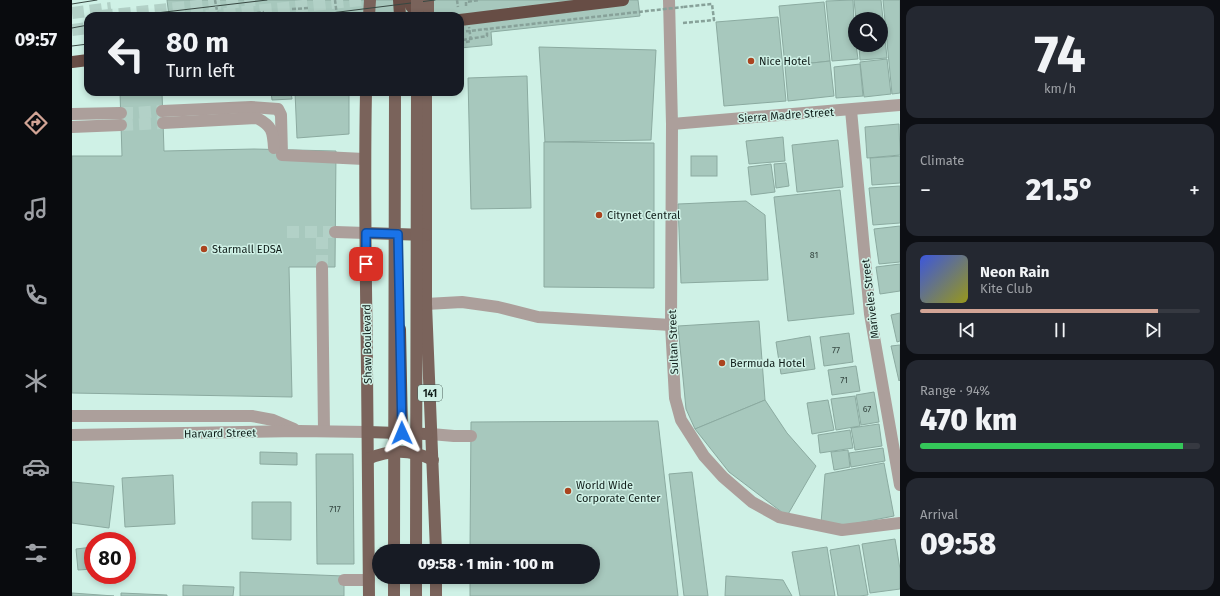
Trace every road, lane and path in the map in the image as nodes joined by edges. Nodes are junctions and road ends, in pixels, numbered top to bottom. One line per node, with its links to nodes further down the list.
1 (216, 0): 13 (path, bridge)
2 (335, 0): 14 (path)
3 (370, 0): 15 (main road)
4 (395, 0): 16 (main road)
5 (399, 0): 17 (highway)
6 (408, 0): 18 (highway)
7 (417, 0): 19 (main road, bridge)
8 (428, 0): 20 (main road)
9 (623, 0): 21 (highway)
10 (669, 0): 22 (street, Sultan Street)
11 (310, 8): 12 (path)
12 (292, 9)
13 (218, 12)
14 (336, 12)
15 (369, 12)
16 (395, 12)
17 (400, 12)
18 (415, 12)
19 (418, 12)
20 (428, 12)
21 (465, 23): 23 (path, bridge)
22 (670, 24): 23 (path, bridge); 38 (street, Sultan Street)
23 (470, 31): 24 (path, bridge); 25 (path, bridge)
24 (464, 32)
25 (464, 42)
26 (84, 60): 27 (highway)
27 (72, 62)
28 (366, 96): 41 (main road, Shaw Boulevard)
29 (395, 96): 62 (main road, bridge)
30 (399, 96): 44 (highway)
31 (417, 96): 63 (main road, 141, bridge)
32 (426, 96): 45 (main road, 141)
33 (900, 105): 34 (street, Sierra Madre Street)
34 (851, 110): 38 (street, Sierra Madre Street); 60 (street, Mariveles Street)
35 (162, 111): 40 (street)
36 (72, 114): 39 (street)
37 (163, 124): 40 (street)
38 (672, 124): 48 (street, Sultan Street)
39 (72, 127)
40 (320, 157): 41 (street)
41 (364, 159): 43 (main road, Shaw Boulevard)
42 (335, 232): 43 (street)
43 (366, 233): 44 (main road); 52 (main road, Shaw Boulevard)
44 (398, 234): 45 (main road); 53 (highway)
45 (426, 235): 47 (main road, 141)
46 (322, 267): 51 (street)
47 (426, 304): 48 (street); 54 (main road, 141)
48 (671, 325): 61 (street, Sultan Street)
49 (72, 416): 50 (street)
50 (299, 431): 51 (street, Harvard Street); 55 (street, Harvard Street)
51 (324, 431): 52 (street, Harvard Street)
52 (368, 432): 53 (main road); 58 (main road, Shaw Boulevard)
53 (402, 433): 54 (main road); 57 (main road)
54 (431, 434): 56 (street); 59 (main road, 141)
55 (72, 435)
56 (471, 436)
57 (403, 451): 58 (main road); 59 (main road)
58 (368, 459): 66 (main road, Shaw Boulevard)
59 (432, 460): 64 (main road, 141)
60 (900, 486)
61 (900, 523)
62 (394, 544)
63 (416, 544)
64 (436, 544)
65 (344, 580): 66 (street)
66 (369, 580): 70 (main road, Shaw Boulevard)
67 (394, 584): 71 (main road)
68 (416, 584): 72 (main road)
69 (436, 584): 73 (main road)
70 (369, 596)
71 (394, 596)
72 (416, 596)
73 (436, 596)

